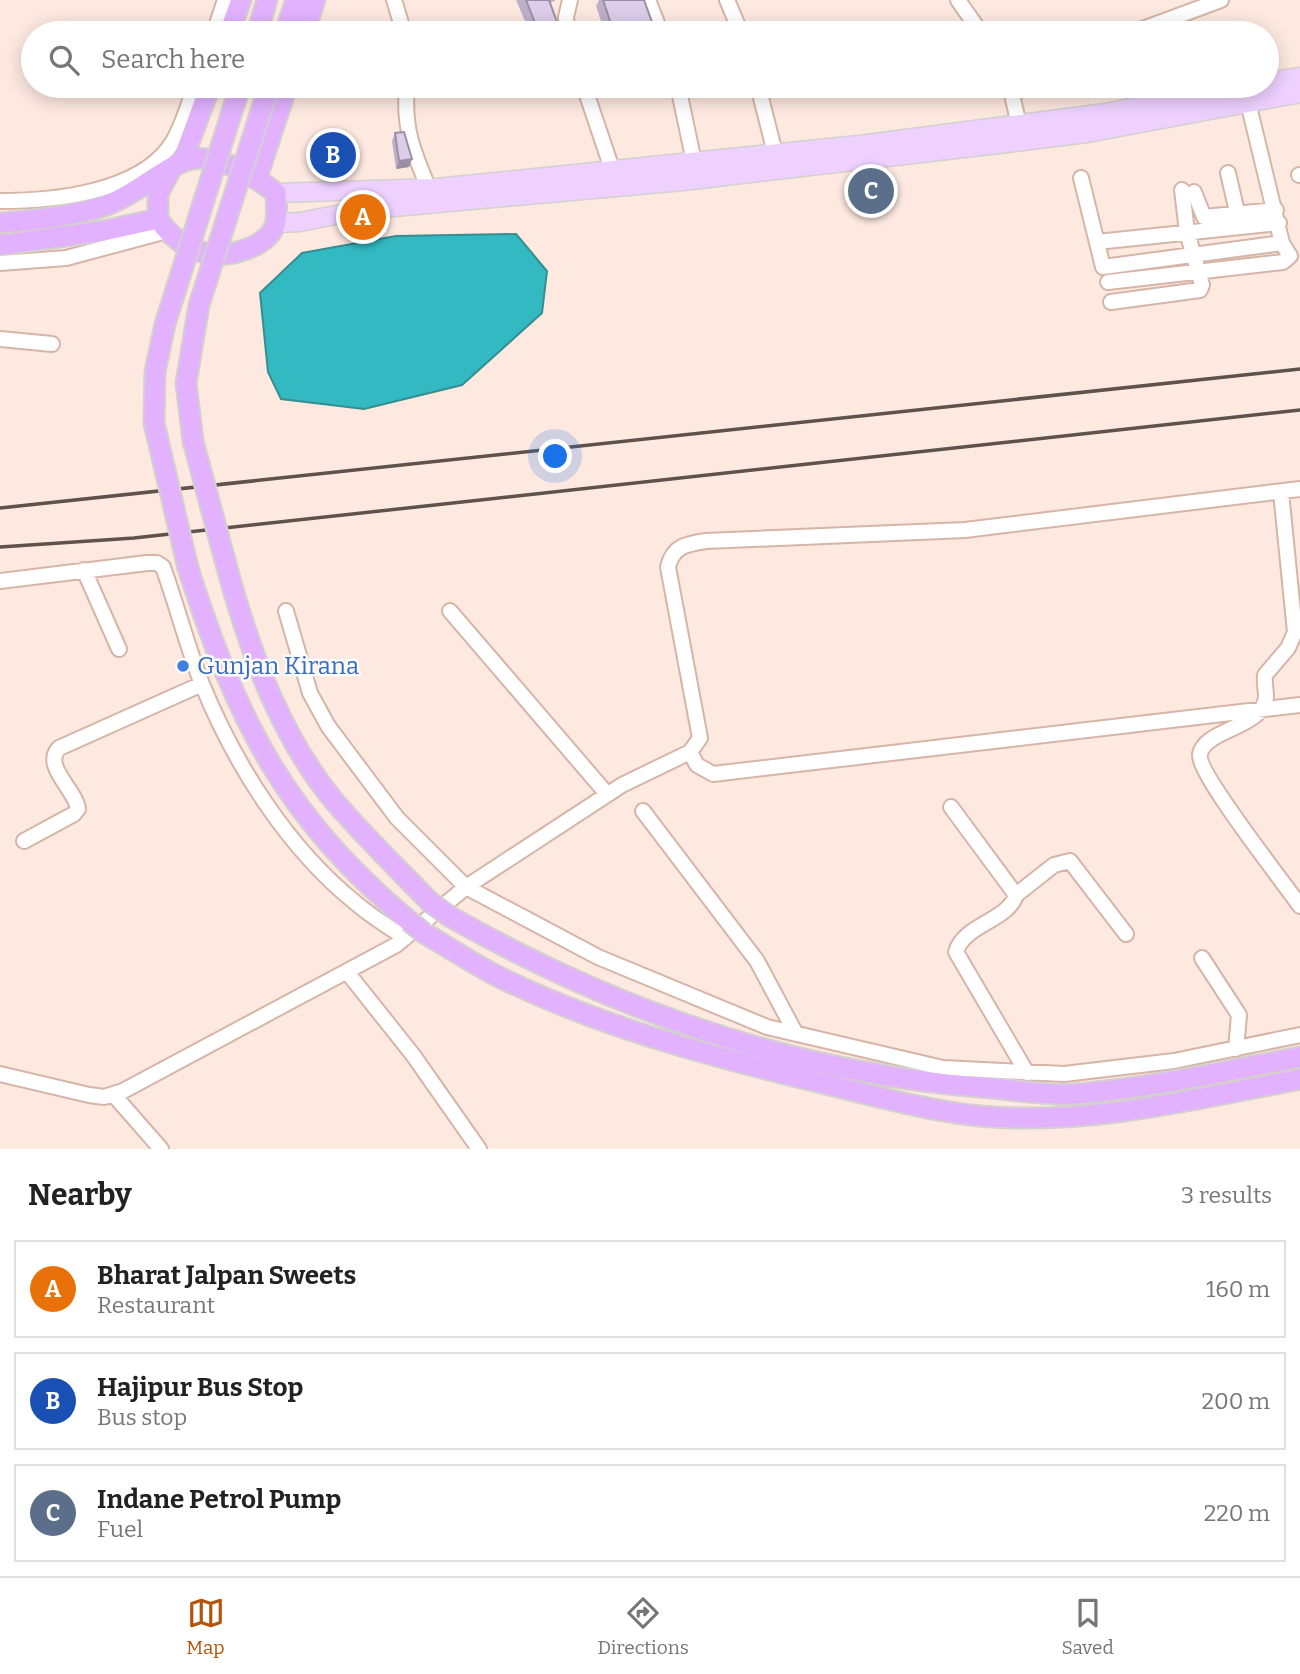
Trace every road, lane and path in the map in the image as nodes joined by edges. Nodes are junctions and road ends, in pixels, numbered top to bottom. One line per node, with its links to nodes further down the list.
1 (225, 0): 12 (street)
2 (241, 0): 13 (highway)
3 (267, 0): 14 (highway)
4 (296, 0): 15 (highway)
5 (315, 0): 16 (highway)
6 (394, 0): 17 (street)
7 (570, 0): 18 (street)
8 (648, 0): 19 (street)
9 (727, 0): 20 (street)
10 (1221, 0): 22 (street)
11 (961, 1): 21 (street)
12 (218, 21)
13 (233, 21)
14 (261, 21)
15 (289, 21)
16 (308, 21)
17 (400, 21)
18 (566, 21)
19 (656, 21)
20 (736, 21)
21 (974, 21)
22 (1164, 21)
23 (1300, 77): 24 (main road)
24 (1279, 80)
25 (1279, 92): 26 (main road)
26 (1300, 93)
27 (190, 98): 51 (street)
28 (205, 98): 44 (highway)
29 (236, 98): 87 (highway, bridge)
30 (265, 98): 98 (highway, bridge)
31 (283, 98): 47 (highway)
32 (406, 98): 49 (street)
33 (588, 98): 45 (street)
34 (681, 98): 43 (street)
35 (761, 98): 42 (street)
36 (1013, 98): 40 (street)
37 (1200, 98): 40 (main road)
38 (1219, 98): 41 (main road)
39 (1247, 98): 54 (street)
40 (1020, 125): 41 (main road)
41 (902, 148): 42 (main road); 56 (main road)
42 (775, 153): 43 (main road)
43 (694, 162): 45 (main road)
44 (176, 166): 47 (highway); 51 (highway); 57 (highway)
45 (612, 169): 49 (main road)
46 (1228, 173): 53 (street)
47 (257, 178): 50 (highway)
48 (1081, 178): 59 (street)
49 (429, 189): 50 (main road)
50 (276, 192): 56 (highway)
51 (106, 196): 52 (street); 55 (highway)
52 (0, 201)
53 (1238, 216): 54 (street); 58 (street)
54 (1277, 217): 58 (street); 60 (street)
55 (0, 223)
56 (276, 223): 57 (highway)
57 (162, 225): 61 (highway); 63 (street)
58 (1187, 232): 59 (street); 62 (street)
59 (1097, 242): 62 (street)
60 (1282, 243): 62 (street); 64 (street)
61 (0, 245)
62 (1195, 254): 64 (street)
63 (0, 263)
64 (1197, 271): 65 (street); 66 (street)
65 (1108, 282)
66 (1111, 302)
67 (0, 339): 68 (street)
68 (52, 344)
69 (1300, 489): 70 (street)
70 (1281, 492): 78 (street); 79 (street)
71 (84, 570): 72 (street); 75 (street); 76 (street)
72 (0, 581)
73 (286, 611): 84 (street)
74 (450, 611): 80 (street)
75 (119, 649)
76 (202, 684): 83 (street); 87 (street)
77 (1300, 705): 78 (street)
78 (1261, 708): 79 (street); 86 (street)
79 (691, 752): 80 (street)
80 (607, 794): 84 (street)
81 (950, 807): 85 (street)
82 (643, 811): 91 (street)
83 (24, 841)
84 (466, 887): 87 (street); 91 (street)
85 (1016, 894): 88 (street); 95 (street)
86 (1300, 906)
87 (413, 931): 90 (street); 100 (highway)
88 (1126, 934)
89 (1202, 958): 93 (street)
90 (347, 972): 99 (street); 102 (street)
91 (796, 1034): 95 (street)
92 (1300, 1035): 93 (street)
93 (1236, 1049): 95 (street)
94 (1300, 1057): 98 (highway)
95 (1027, 1073)
96 (0, 1074): 99 (street)
97 (1300, 1079): 100 (highway)
98 (915, 1081): 100 (highway)
99 (113, 1094): 101 (street)
100 (909, 1102)
101 (161, 1149)
102 (479, 1149)

